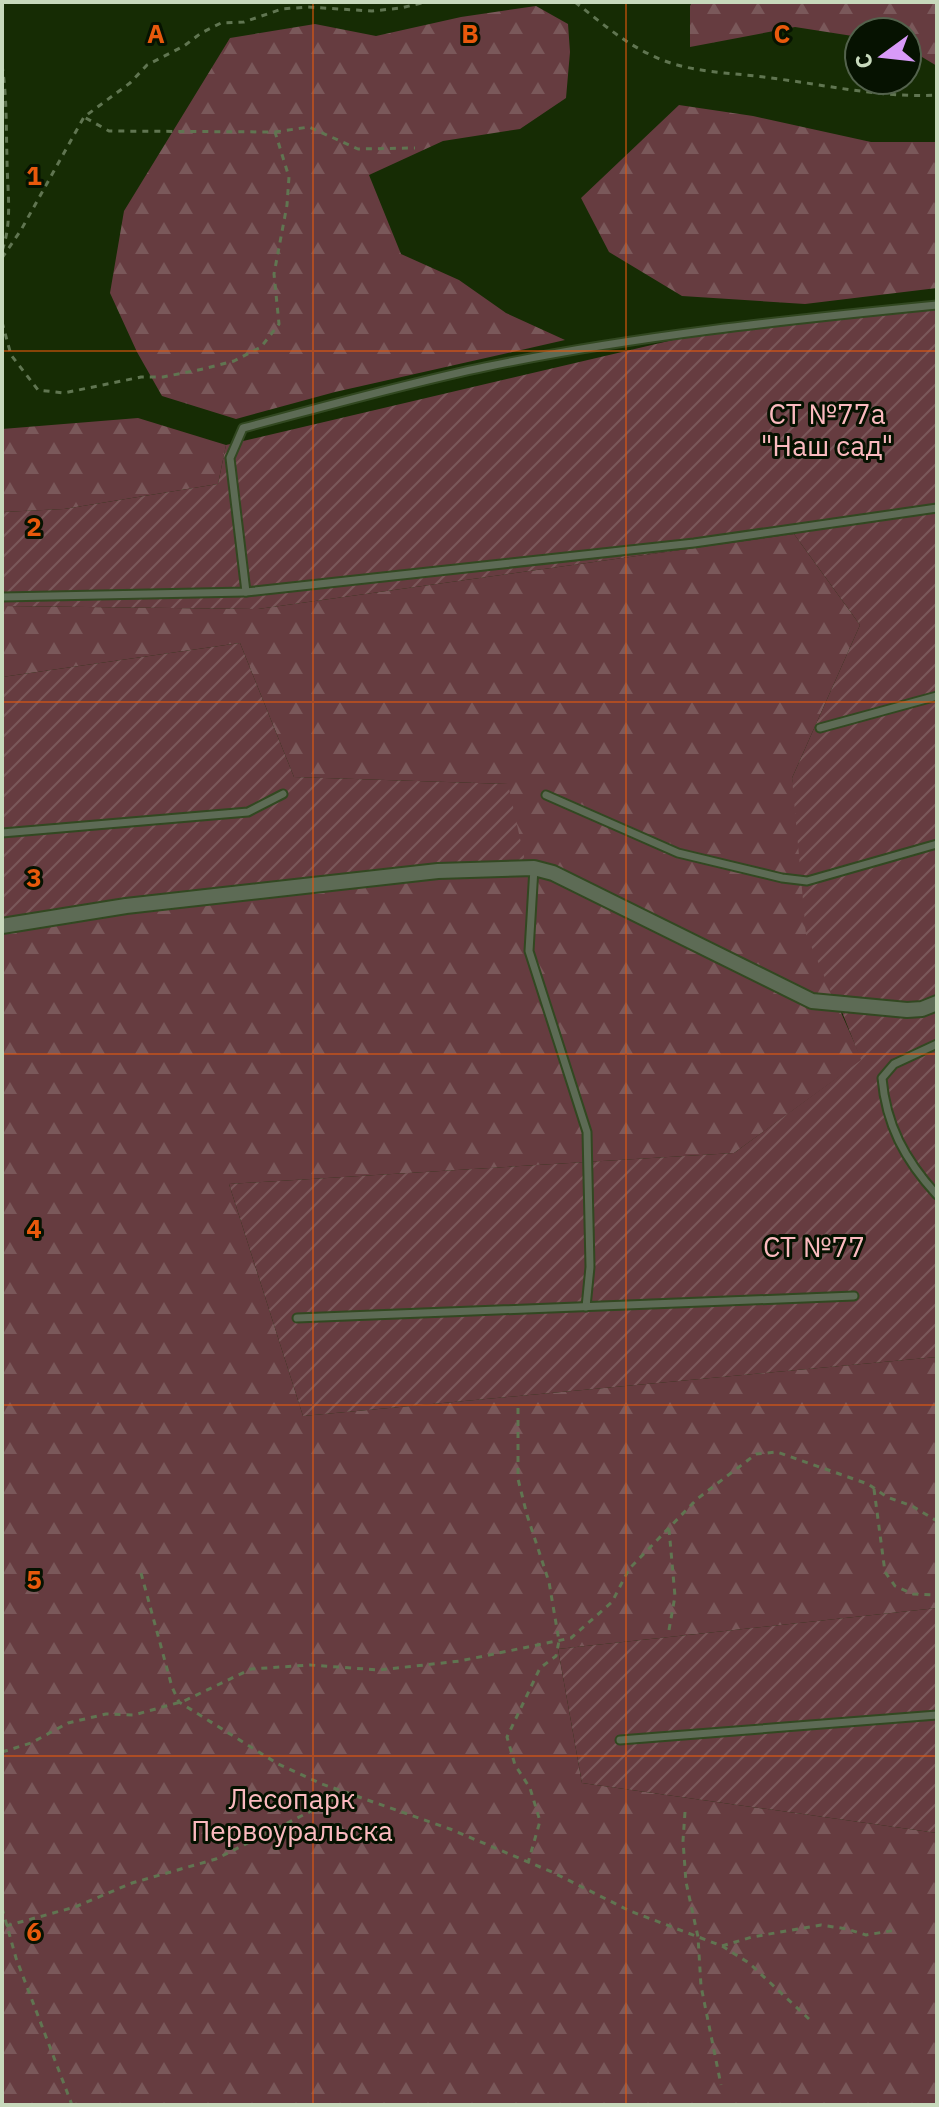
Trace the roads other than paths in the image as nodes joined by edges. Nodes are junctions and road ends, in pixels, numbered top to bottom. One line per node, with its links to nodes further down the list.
1 (937, 305): 3 (lane)
2 (937, 508): 3 (lane)
3 (246, 592): 4 (lane)
4 (2, 597)
5 (937, 696): 6 (lane)
6 (820, 728)
7 (283, 794): 9 (lane)
8 (546, 795): 10 (lane)
9 (2, 833)
10 (937, 844)
11 (534, 868): 12 (street); 13 (street); 17 (lane)
12 (2, 926)
13 (937, 1003)
14 (937, 1044): 15 (lane)
15 (937, 1195)
16 (854, 1296): 17 (lane)
17 (586, 1307): 18 (lane)
18 (297, 1318)
19 (937, 1715): 20 (lane)
20 (620, 1740)

